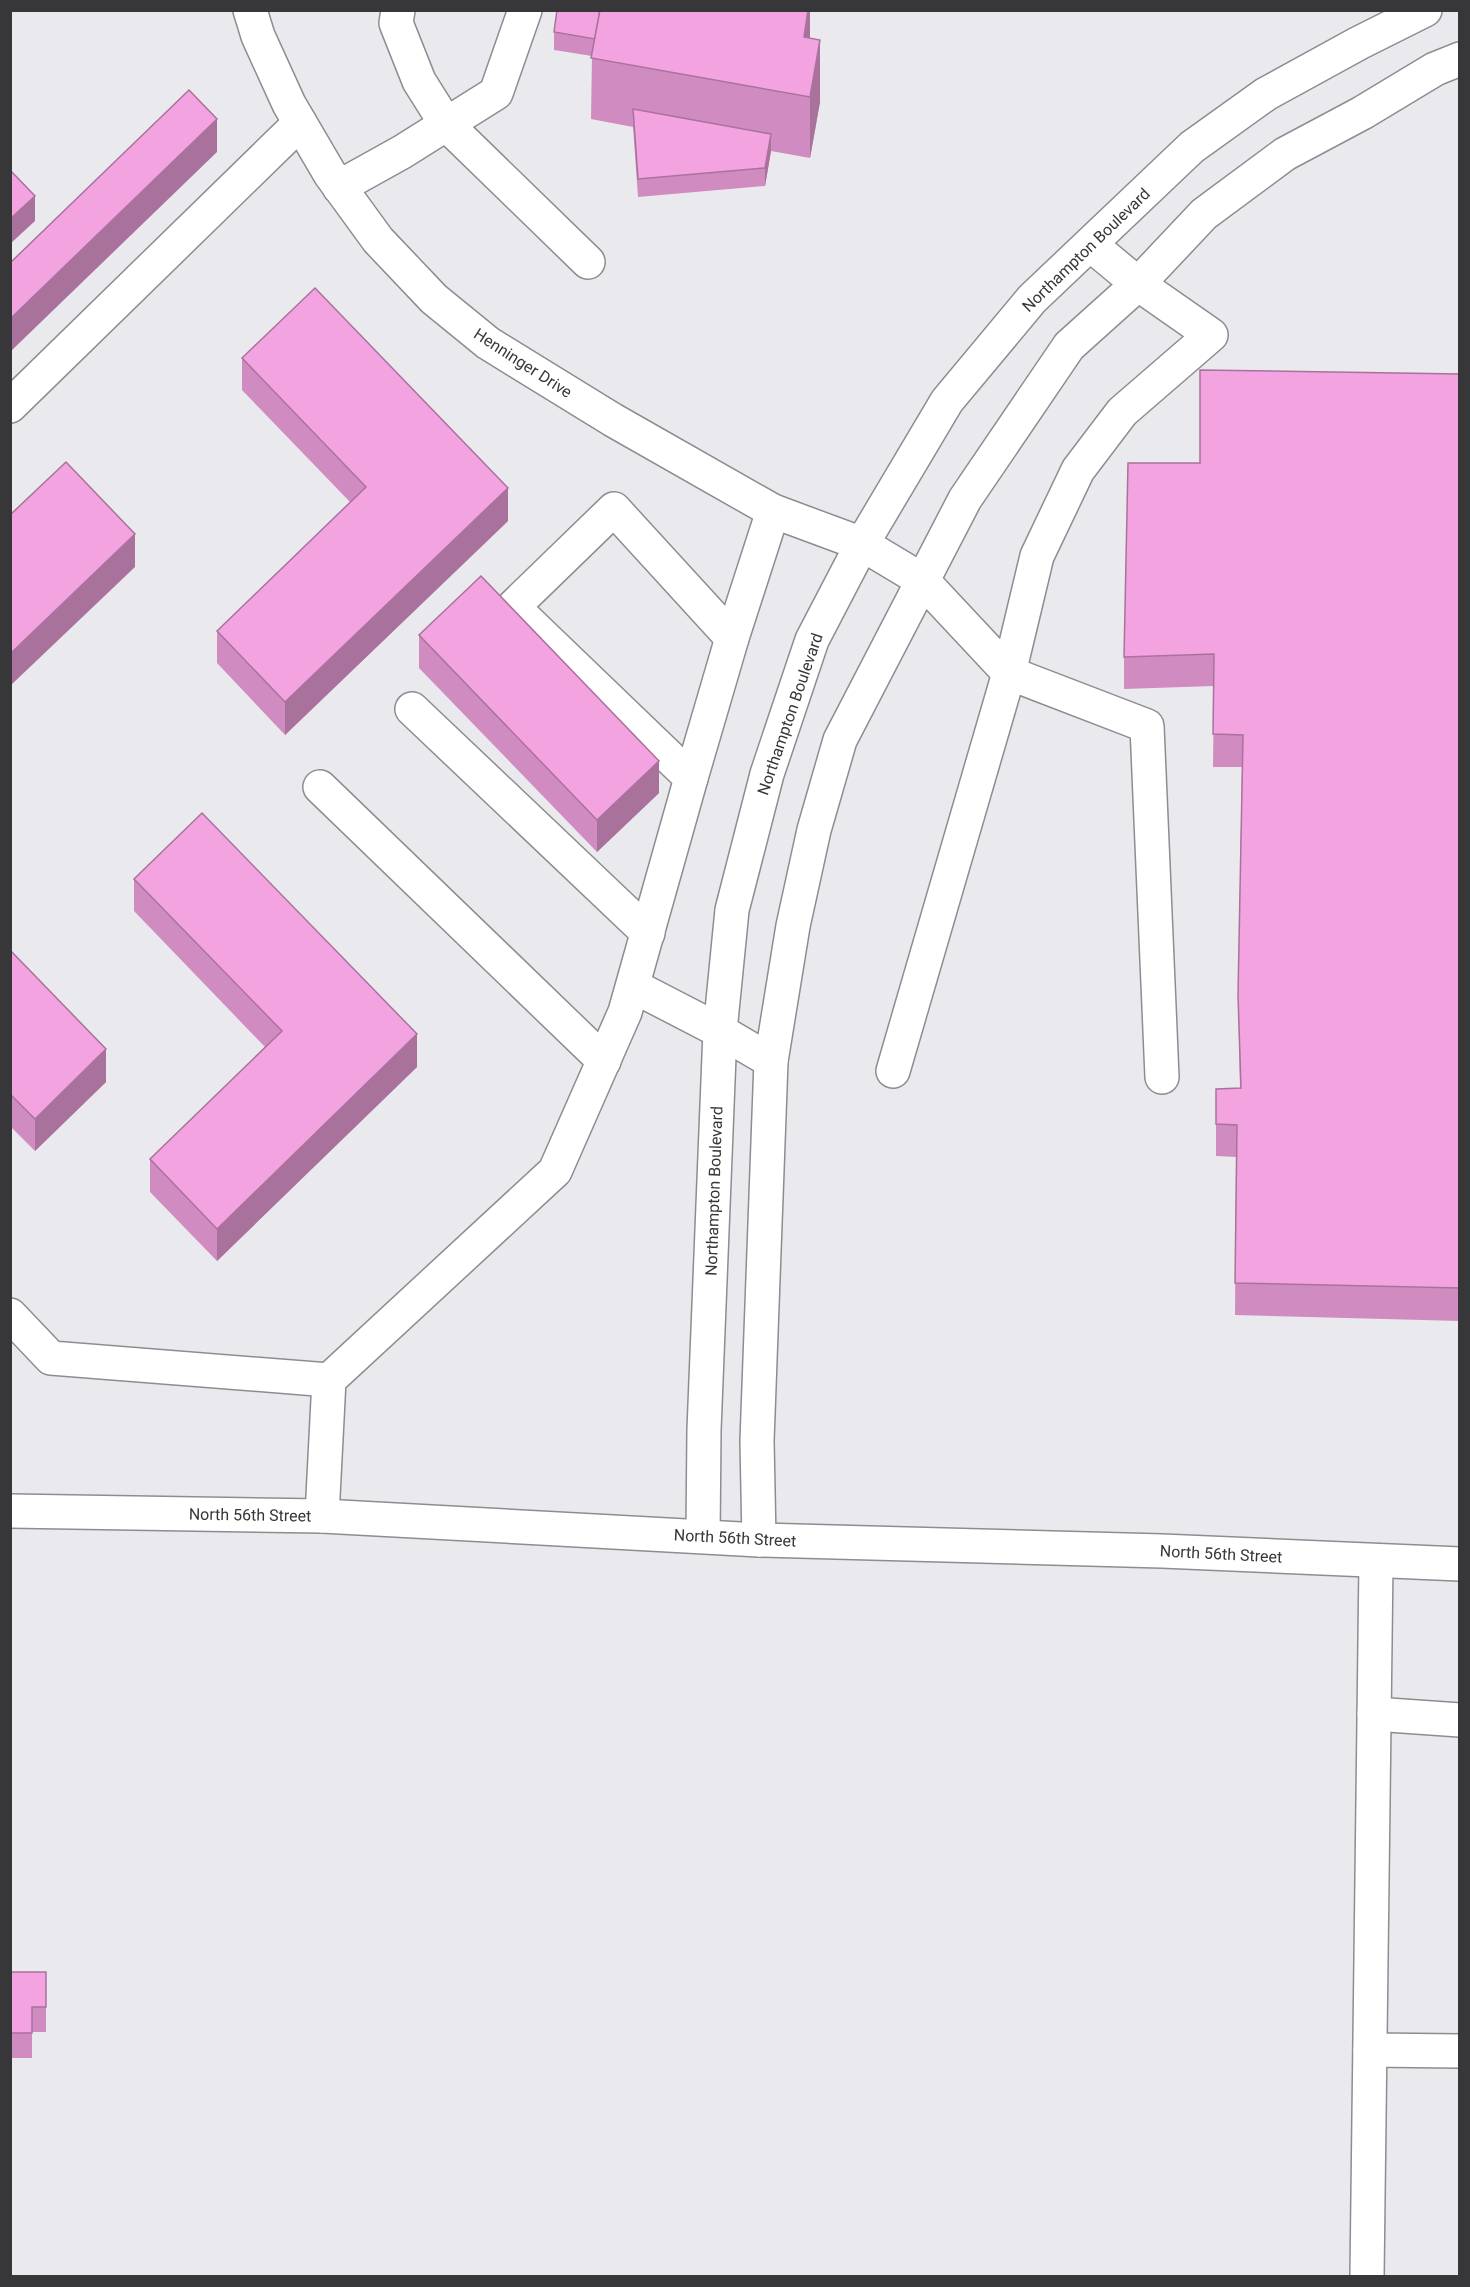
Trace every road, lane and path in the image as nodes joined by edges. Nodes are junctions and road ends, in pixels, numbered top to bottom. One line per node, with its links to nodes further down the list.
1 (250, 10): 6 (street, Henninger Drive)
2 (398, 10): 7 (street)
3 (525, 10): 7 (street)
4 (1425, 10): 9 (street, Northampton Boulevard)
5 (1460, 59): 11 (street)
6 (300, 123): 8 (street, Henninger Drive); 12 (street)
7 (446, 124): 8 (street); 10 (street)
8 (339, 187): 13 (street, Henninger Drive)
9 (1091, 244): 11 (street); 14 (street, Northampton Boulevard)
10 (588, 262)
11 (1138, 284): 15 (street); 17 (street)
12 (10, 406)
13 (773, 511): 14 (street, Henninger Drive); 16 (street)
14 (862, 544): 15 (street, Henninger Drive); 23 (street, Northampton Boulevard)
15 (922, 580): 17 (street, Henninger Drive); 25 (street)
16 (732, 638): 19 (street); 19 (street)
17 (1009, 673): 26 (street); 27 (street)
18 (412, 709): 21 (street)
19 (691, 778): 21 (street)
20 (320, 787): 24 (street)
21 (648, 933): 22 (street)
22 (633, 986): 23 (street); 24 (street)
23 (720, 1031): 25 (street); 32 (street, Northampton Boulevard)
24 (603, 1061): 29 (street)
25 (771, 1061): 33 (street)
26 (893, 1071)
27 (1162, 1077)
28 (10, 1315): 29 (street)
29 (329, 1380): 31 (street)
30 (10, 1511): 31 (street, North 56th Street)
31 (322, 1516): 32 (street, North 56th Street)
32 (703, 1536): 33 (street, North 56th Street)
33 (759, 1540): 34 (street, North 56th Street)
34 (1376, 1562): 35 (street, North 56th Street); 36 (street)
35 (1460, 1564)
36 (1374, 1714): 37 (street); 38 (street)
37 (1460, 1720)
38 (1370, 2050): 39 (street); 40 (street)
39 (1460, 2051)
40 (1367, 2277)

